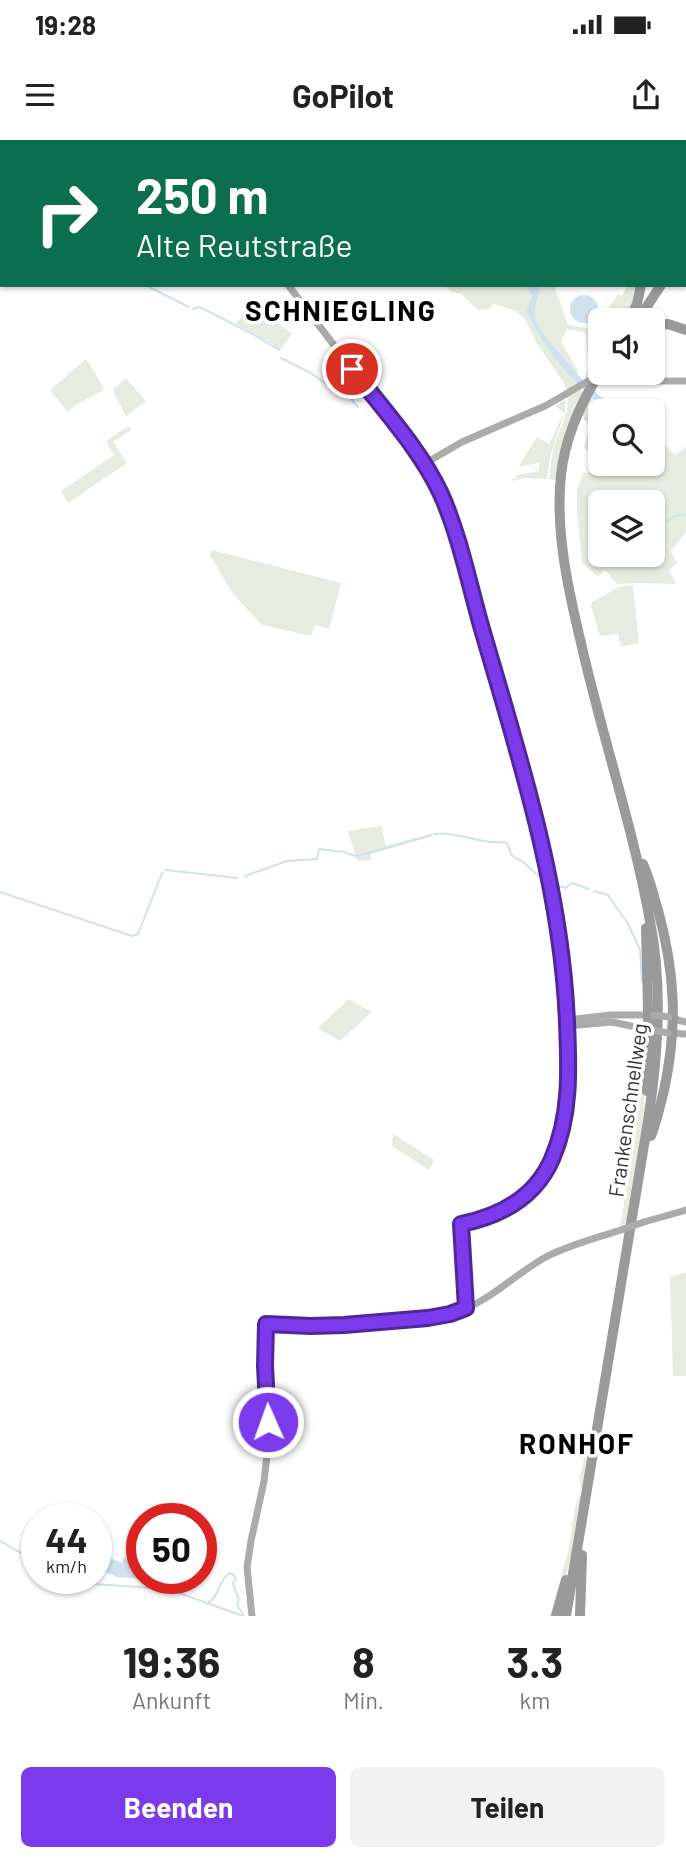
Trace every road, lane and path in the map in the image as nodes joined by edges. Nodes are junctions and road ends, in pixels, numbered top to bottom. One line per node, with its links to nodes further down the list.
1 (290, 287): 15 (main road)
2 (641, 287): 6 (highway)
3 (654, 287): 5 (highway)
4 (658, 287): 5 (highway)
5 (645, 304): 7 (highway); 8 (highway)
6 (635, 308)
7 (642, 308)
8 (643, 308)
9 (665, 324): 10 (highway)
10 (686, 330)
11 (665, 381): 12 (main road)
12 (686, 381)
13 (588, 382): 15 (main road, bridge)
14 (596, 385): 16 (highway, Frankenschnellweg)
15 (424, 464): 19 (main road)
16 (641, 864): 17 (highway); 18 (highway); 24 (highway, Frankenschnellweg); 25 (highway, Frankenschnellweg)
17 (651, 1015): 18 (main road, bridge); 19 (main road); 21 (highway)
18 (671, 1018): 20 (main road); 22 (highway)
19 (567, 1023): 21 (main road); 27 (main road)
20 (686, 1023)
21 (651, 1030): 22 (main road, bridge); 25 (highway)
22 (671, 1033): 23 (main road); 24 (highway)
23 (686, 1034)
24 (650, 1136): 30 (highway, Frankenschnellweg)
25 (639, 1172): 30 (highway, Frankenschnellweg)
26 (686, 1210): 28 (main road, bridge)
27 (465, 1293): 28 (main road); 29 (main road)
28 (479, 1301): 29 (main road)
29 (466, 1308): 31 (main road)
30 (579, 1551): 32 (highway); 33 (highway, Frankenschnellweg); 34 (highway)
31 (252, 1616)
32 (556, 1616)
33 (568, 1616)
34 (580, 1616)

